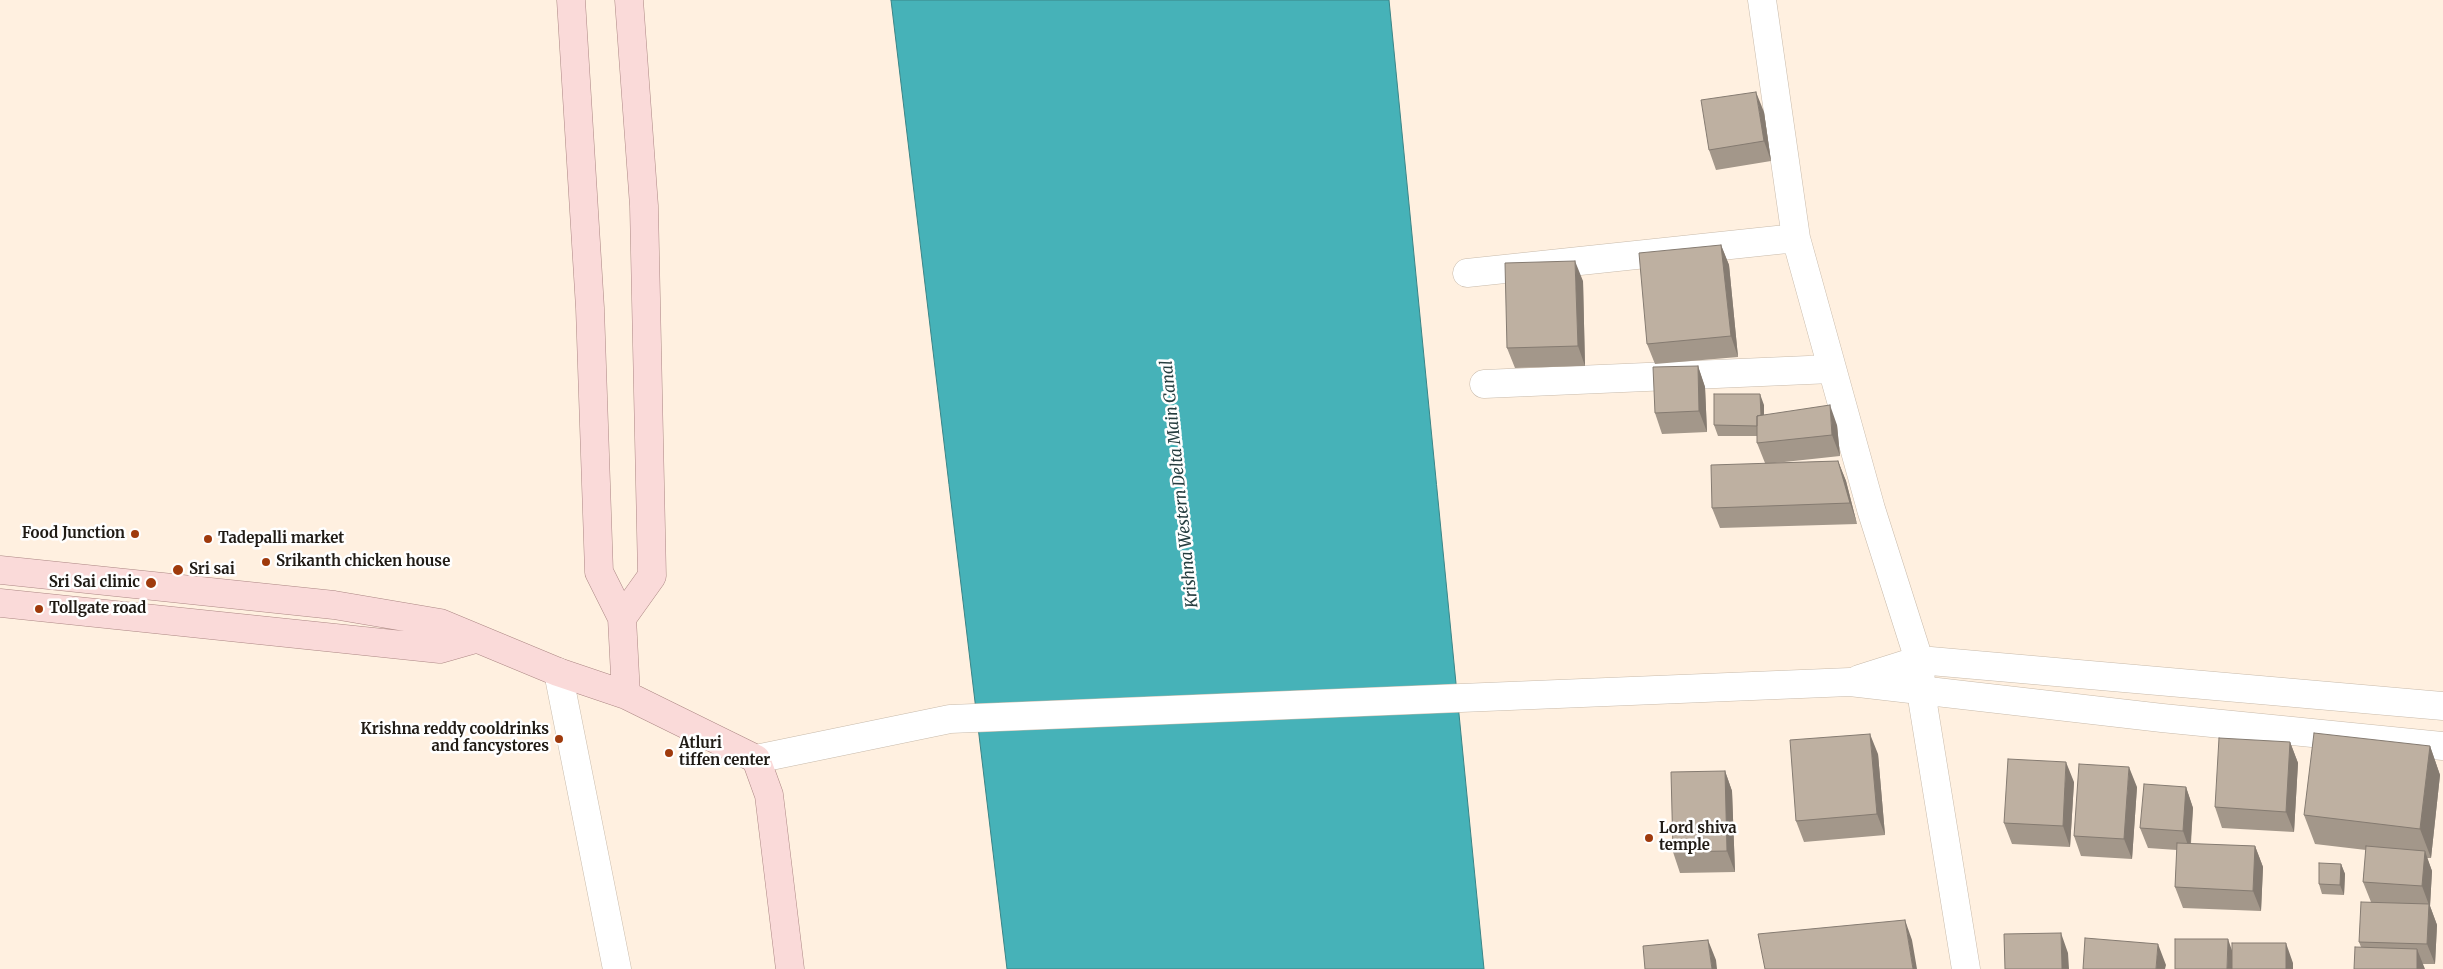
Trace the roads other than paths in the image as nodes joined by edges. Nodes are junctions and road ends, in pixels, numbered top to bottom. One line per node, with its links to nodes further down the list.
1 (570, 0): 10 (main road)
2 (629, 0): 10 (main road)
3 (1762, 0): 4 (street)
4 (1796, 238): 5 (street); 6 (street)
5 (1468, 273)
6 (1832, 369): 7 (street); 12 (street)
7 (1484, 384)
8 (0, 570): 11 (main road)
9 (0, 603): 11 (main road)
10 (622, 618): 16 (main road)
11 (476, 639): 13 (main road)
12 (1919, 660): 14 (street); 15 (street); 17 (street)
13 (558, 672): 16 (main road); 20 (street)
14 (1850, 682): 15 (street); 19 (street)
15 (1922, 691): 18 (street); 22 (street)
16 (626, 695): 19 (main road)
17 (2443, 706)
18 (2443, 746)
19 (756, 759): 21 (main road)
20 (617, 969)
21 (790, 969)
22 (1966, 969)

